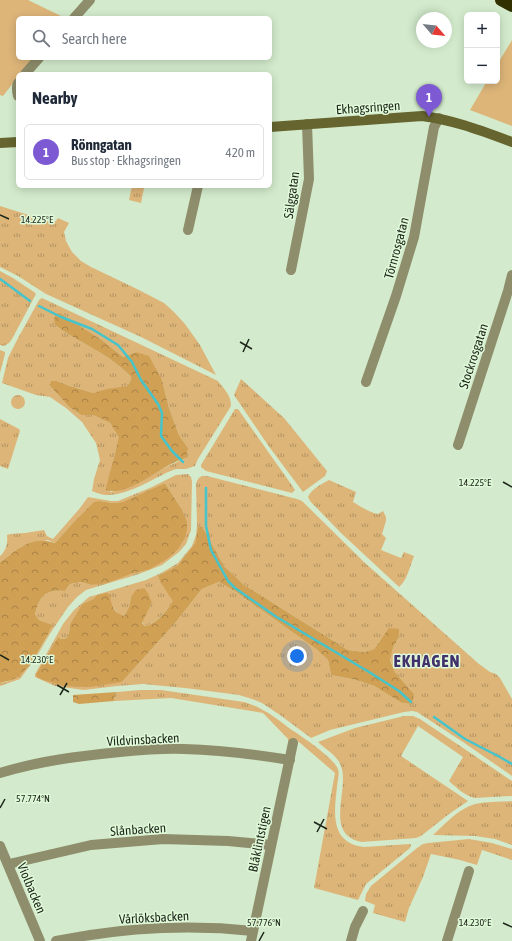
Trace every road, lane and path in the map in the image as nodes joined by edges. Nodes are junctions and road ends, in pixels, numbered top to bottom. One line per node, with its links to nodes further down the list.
1 (90, 0): 4 (street)
2 (501, 0): 3 (highway)
3 (512, 6)
4 (76, 16)
5 (37, 60): 6 (street)
6 (27, 72)
7 (439, 118): 8 (street, Ekhagsringen); 11 (street, Ekhagsringen); 17 (street, Törnrosgatan)
8 (307, 124): 9 (street, Ekhagsringen); 15 (street, Sälggatan)
9 (272, 126)
10 (16, 142): 12 (street)
11 (512, 142)
12 (0, 144)
13 (198, 188): 14 (street)
14 (188, 230)
15 (291, 270)
16 (512, 275): 18 (street, Stockrosgatan)
17 (366, 382)
18 (458, 446)
19 (293, 743): 20 (street, Blåklintstigen)
20 (290, 760): 21 (street, Vildvinsbacken); 22 (street, Blåklintstigen)
21 (0, 773)
22 (271, 845): 24 (street, Slånbacken); 27 (street, Blåklintstigen)
23 (0, 846): 24 (street, Violbacken)
24 (8, 864): 28 (street, Violbacken)
25 (469, 871): 31 (street)
26 (363, 911): 30 (street)
27 (252, 936): 29 (street, Vårlöksbacken)
28 (40, 941)
29 (56, 941)
30 (351, 941)
31 (447, 941)

